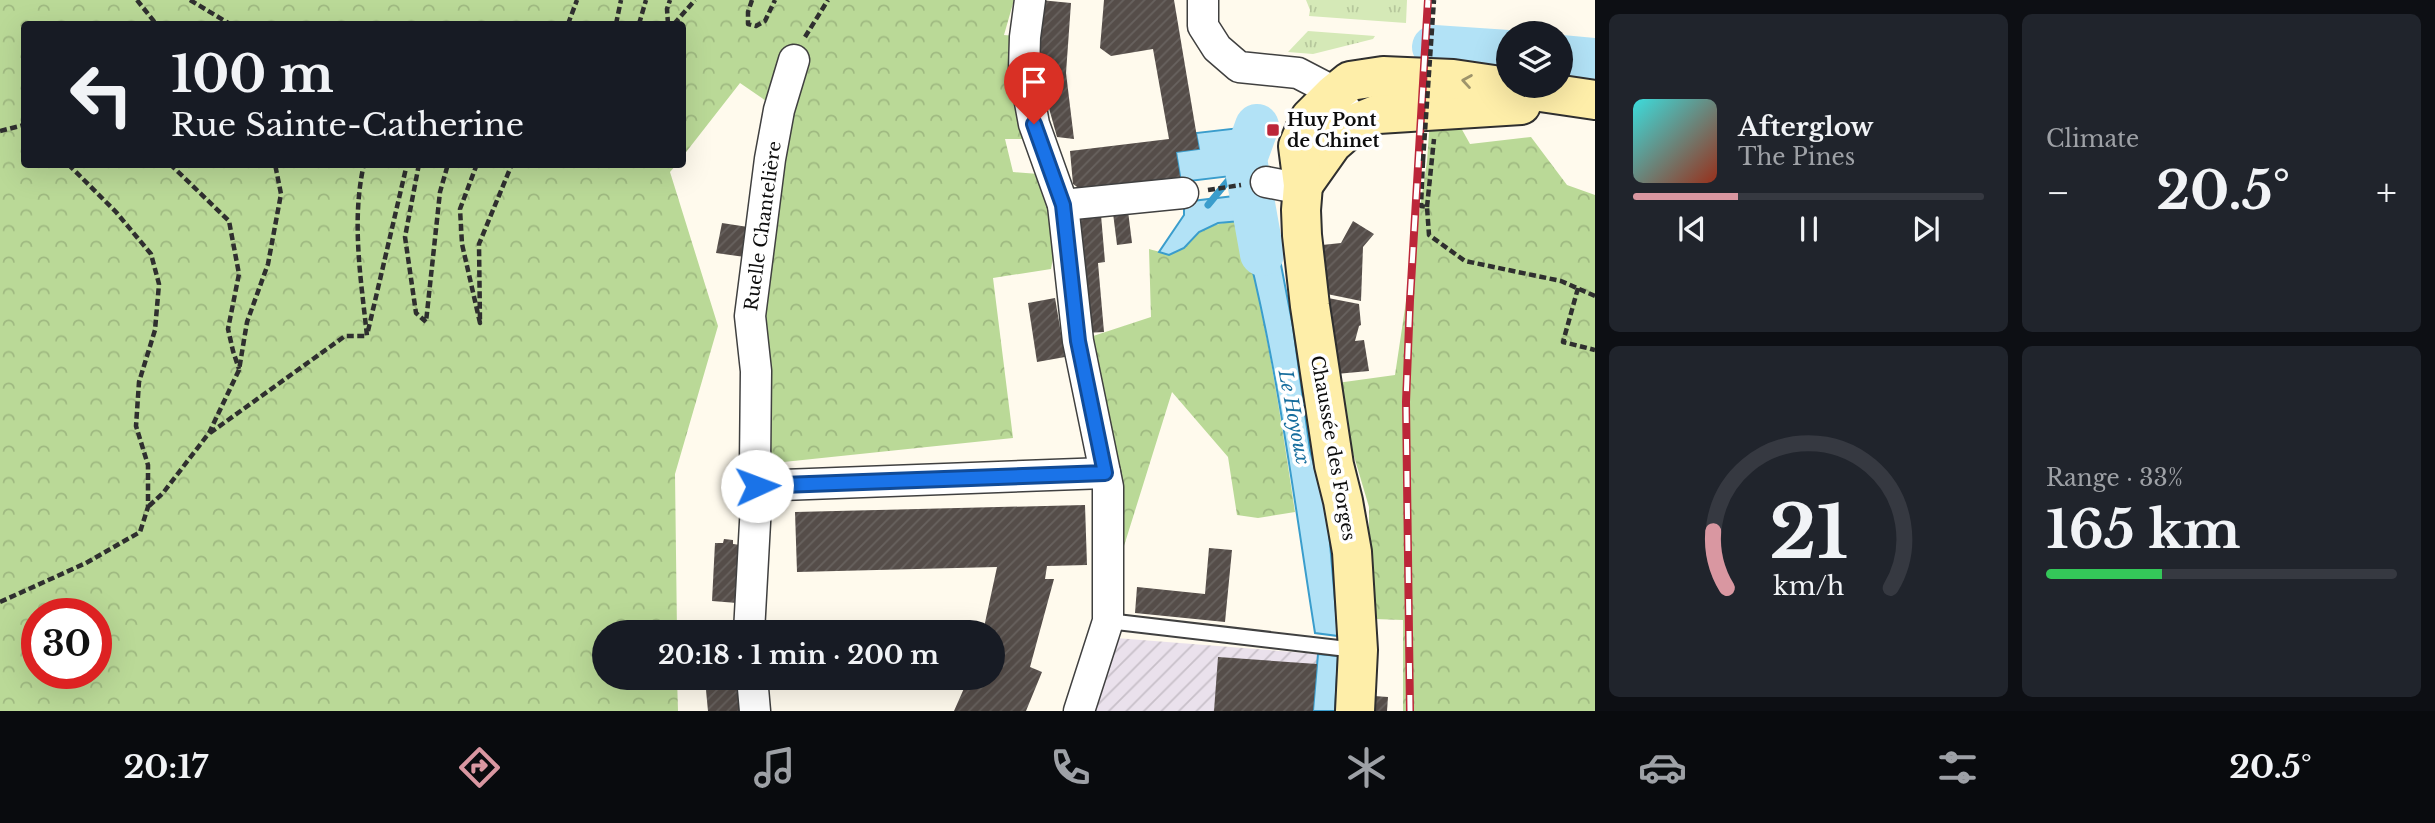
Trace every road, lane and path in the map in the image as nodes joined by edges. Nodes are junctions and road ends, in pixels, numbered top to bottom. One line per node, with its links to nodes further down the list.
1 (137, 0): 14 (path)
2 (190, 0): 15 (path)
3 (577, 0): 16 (path)
4 (621, 0): 17 (path)
5 (646, 0): 18 (path)
6 (670, 0): 19 (path)
7 (695, 0): 20 (path)
8 (752, 0): 9 (path)
9 (775, 0)
10 (828, 0): 21 (path)
11 (1030, 0): 38 (street)
12 (1203, 0): 23 (street)
13 (1434, 0): 39 (path, bridge)
14 (154, 21)
15 (225, 21)
16 (569, 21)
17 (617, 21)
18 (640, 21)
19 (668, 21)
20 (677, 21)
21 (794, 60): 47 (street, Ruelle Chantelière)
22 (1589, 100): 23 (main road, one-way to 23); 24 (main road)
23 (1345, 108): 24 (main road); 36 (main road)
24 (1437, 112): 39 (path)
25 (21, 126): 26 (path)
26 (0, 131)
27 (72, 168): 48 (path)
28 (174, 168): 44 (path)
29 (276, 168): 44 (path)
30 (363, 168): 42 (path)
31 (406, 168): 42 (path)
32 (418, 168): 33 (path)
33 (447, 168)
34 (475, 168): 35 (path)
35 (510, 168)
36 (1290, 185): 37 (path); 52 (main road, Chaussée des Forges)
37 (1182, 193): 38 (street)
38 (1063, 205): 46 (street)
39 (1427, 207): 40 (path)
40 (1578, 288): 41 (path); 43 (path)
41 (1595, 296)
42 (367, 336): 45 (path)
43 (1595, 350)
44 (239, 370): 45 (path)
45 (209, 433): 48 (path)
46 (1105, 473): 47 (street); 51 (street)
47 (757, 486): 50 (street, Ruelle Chantelière)
48 (148, 507): 49 (path)
49 (0, 602)
50 (750, 620)
51 (1108, 621): 52 (lane); 55 (street)
52 (1348, 649): 56 (main road, Chaussée des Forges)
53 (753, 690): 54 (street)
54 (755, 711)
55 (1079, 711)
56 (1355, 711)

